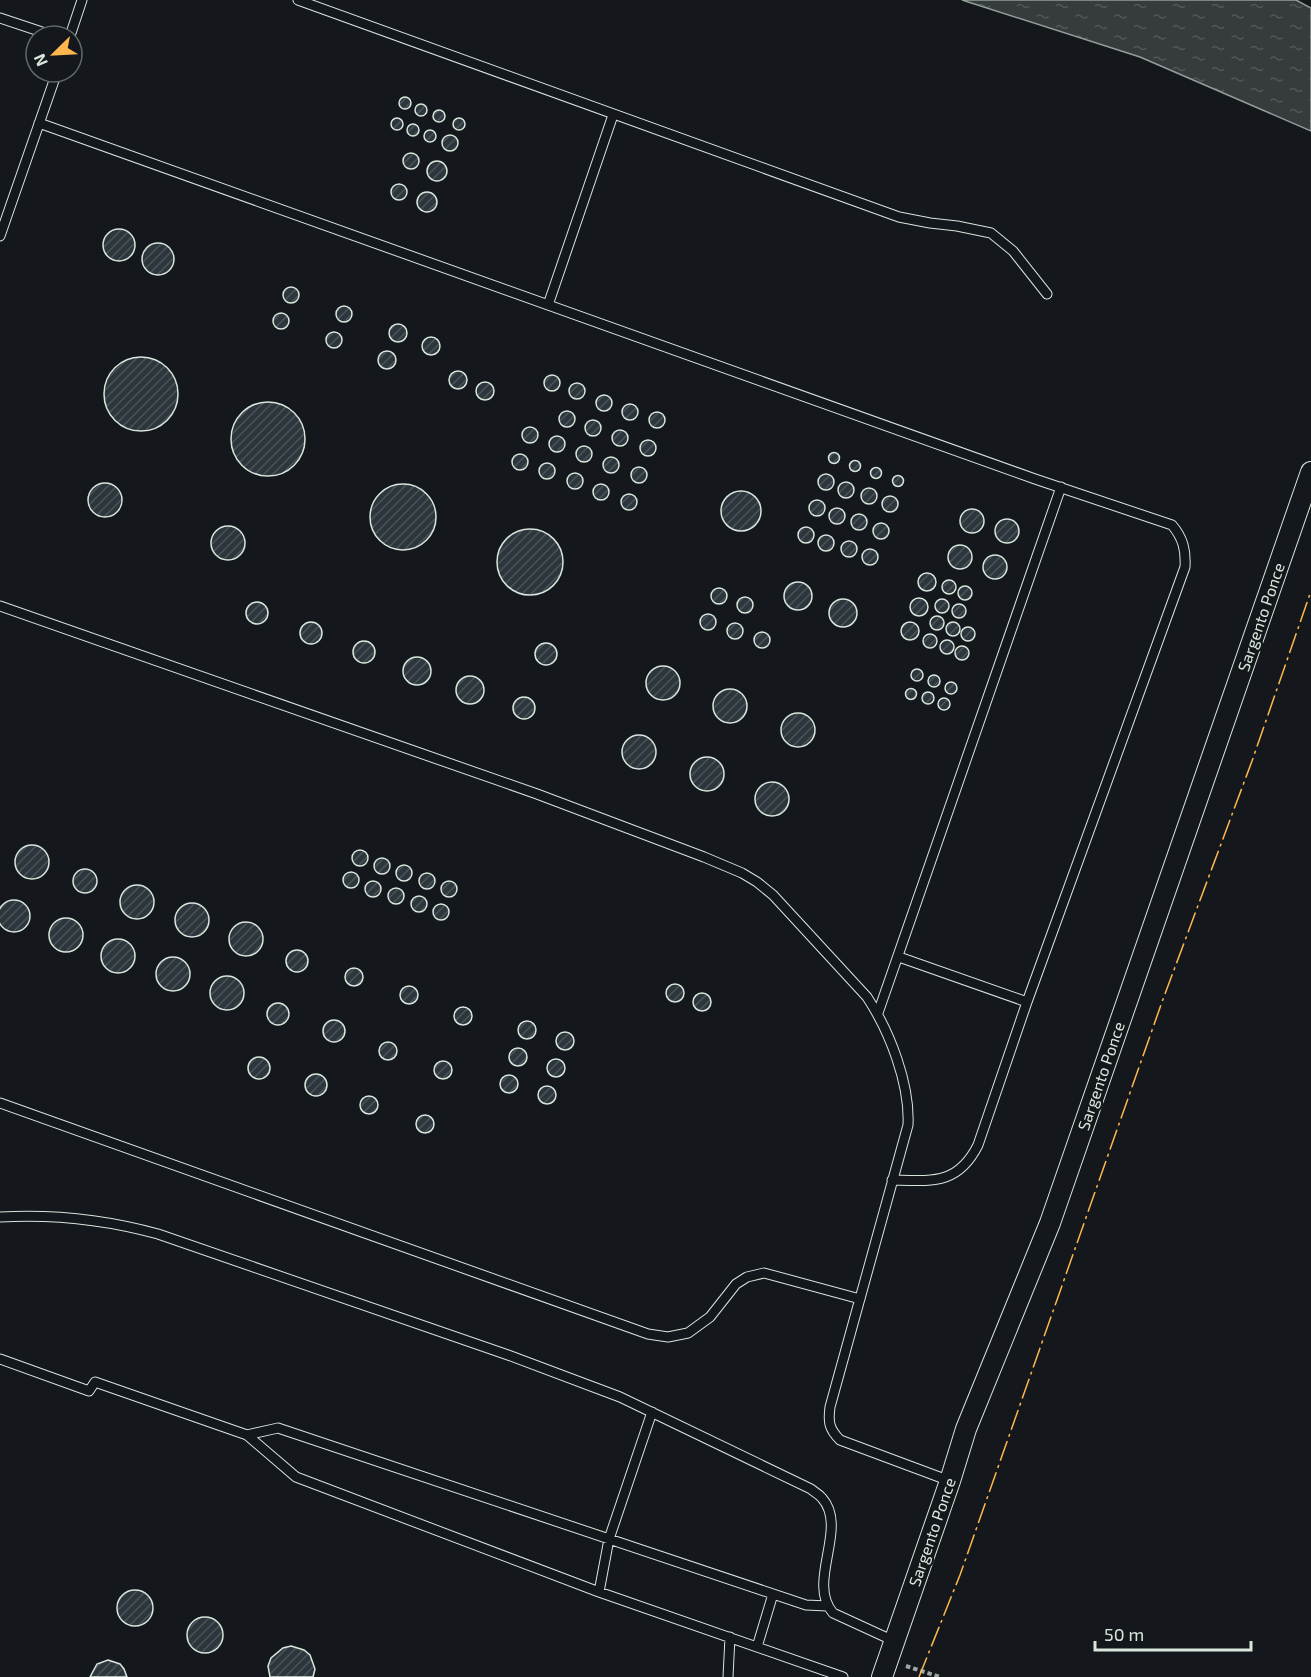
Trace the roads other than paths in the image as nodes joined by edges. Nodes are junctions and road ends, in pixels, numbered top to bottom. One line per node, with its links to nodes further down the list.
1 (82, 0): 4 (lane)
2 (298, 0): 7 (lane)
3 (0, 18): 5 (lane)
4 (74, 24)
5 (24, 26)
6 (53, 84): 8 (lane)
7 (613, 115): 10 (lane); 11 (lane)
8 (39, 123): 9 (lane); 11 (lane)
9 (0, 236)
10 (1047, 294)
11 (548, 305): 13 (lane)
12 (1311, 472): 25 (street, Sargento Ponce)
13 (1061, 487): 15 (lane); 16 (lane)
14 (0, 606): 17 (lane)
15 (899, 957): 16 (lane); 17 (lane)
16 (1027, 1002): 19 (lane)
17 (878, 1013): 19 (lane)
18 (0, 1103): 21 (lane)
19 (892, 1179): 21 (lane)
20 (0, 1217): 23 (lane)
21 (861, 1299): 25 (lane)
22 (0, 1359): 24 (lane)
23 (652, 1412): 26 (lane); 29 (lane)
24 (247, 1435): 26 (lane); 27 (lane)
25 (950, 1481): 31 (street, Sargento Ponce)
26 (609, 1539): 27 (lane); 28 (lane)
27 (599, 1592): 30 (lane)
28 (773, 1594): 29 (lane); 32 (lane)
29 (827, 1606): 31 (lane)
30 (730, 1637): 32 (lane); 34 (lane)
31 (894, 1641): 33 (street, Sargento Ponce)
32 (757, 1647): 35 (lane)
33 (885, 1669)
34 (728, 1677)
35 (843, 1677)

